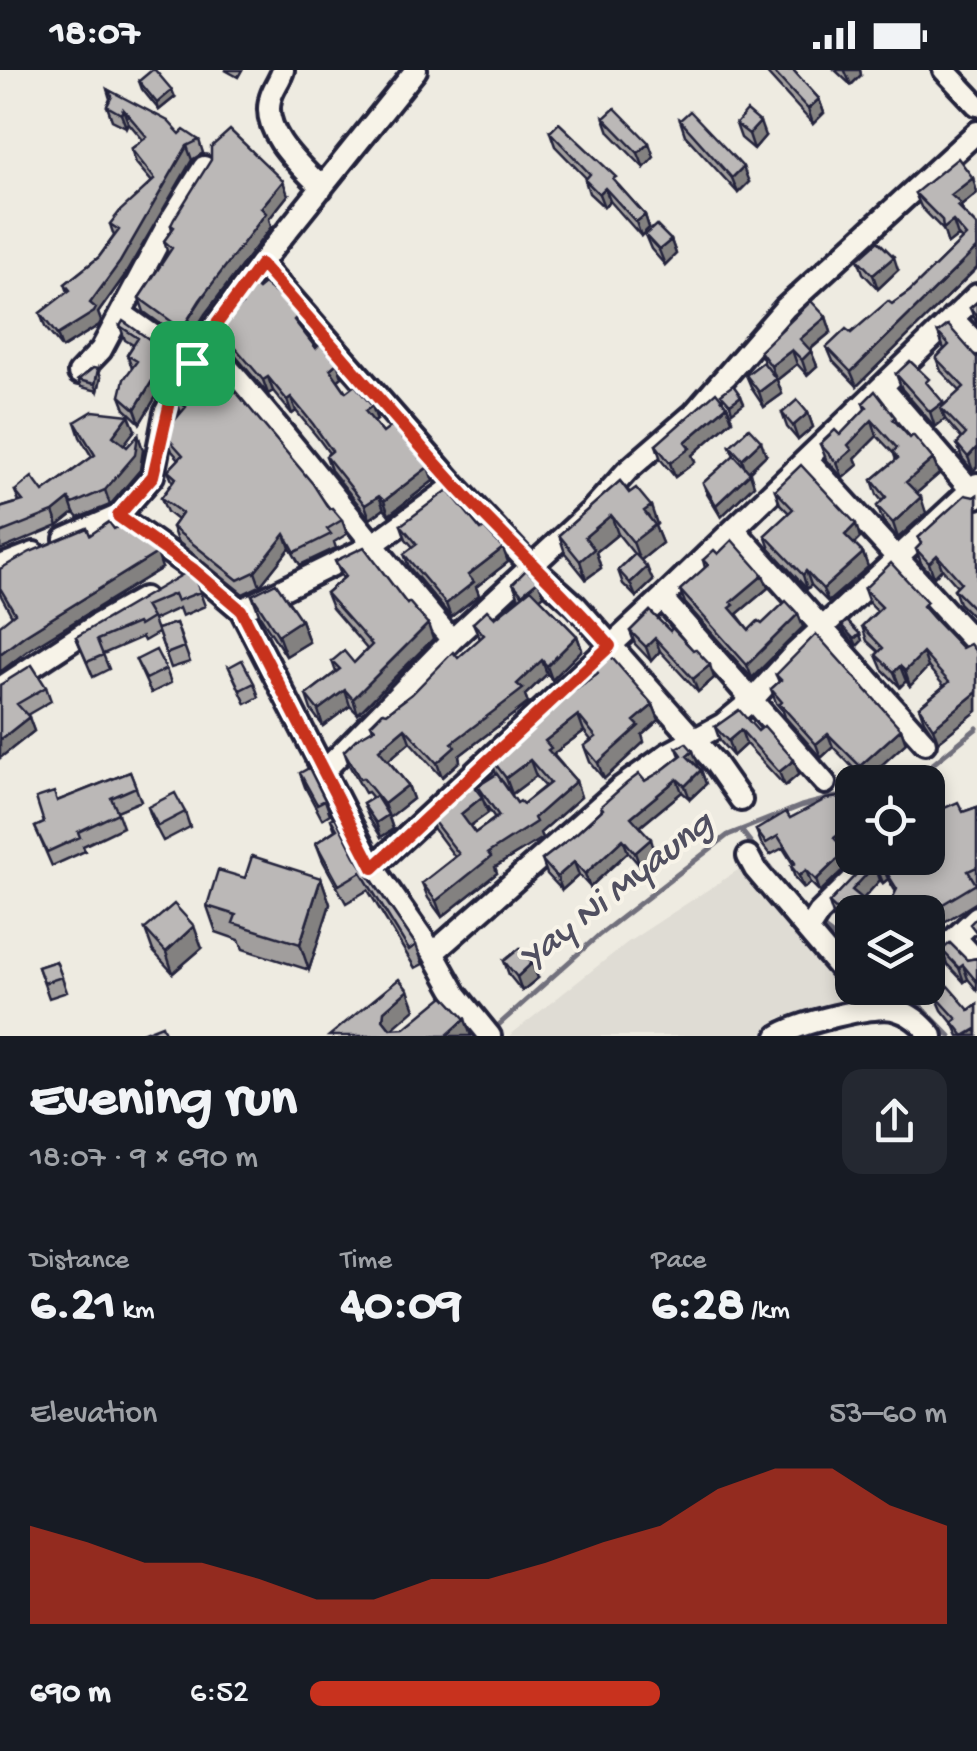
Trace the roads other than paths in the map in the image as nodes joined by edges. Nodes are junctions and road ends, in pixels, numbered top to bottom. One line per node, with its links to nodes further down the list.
1 (283, 70): 7 (street)
2 (416, 70): 7 (street)
3 (944, 70): 4 (street)
4 (977, 105)
5 (977, 132): 24 (street)
6 (204, 167): 10 (street)
7 (322, 188): 8 (street)
8 (261, 264): 12 (street); 18 (street)
9 (977, 295): 11 (street)
10 (121, 313): 14 (street); 15 (street)
11 (952, 318): 13 (street); 16 (street)
12 (204, 341): 14 (street); 22 (street)
13 (977, 344)
14 (192, 363): 20 (street)
15 (79, 373)
16 (882, 388): 17 (street); 19 (street)
17 (807, 459): 21 (street); 23 (street)
18 (456, 485): 22 (street); 24 (street)
19 (975, 490): 23 (street)
20 (118, 516): 25 (street); 26 (street)
21 (734, 529): 27 (street); 29 (street)
22 (371, 546): 28 (street); 30 (street)
23 (898, 560): 29 (street); 31 (street)
24 (530, 565): 30 (street); 32 (street)
25 (0, 566)
26 (178, 579): 28 (street); 33 (street)
27 (662, 598): 32 (street); 34 (street)
28 (241, 610): 37 (street)
29 (823, 628): 34 (street); 36 (street)
30 (452, 640): 37 (street)
31 (977, 645)
32 (610, 646): 35 (street); 41 (street)
33 (0, 688)
34 (752, 700): 35 (street); 38 (street)
35 (695, 740): 39 (street); 47 (street)
36 (925, 743)
37 (324, 771): 41 (street)
38 (825, 783)
39 (741, 800)
40 (748, 856): 44 (street)
41 (373, 868): 47 (street)
42 (858, 875): 44 (street)
43 (977, 917): 45 (street)
44 (813, 921): 48 (street)
45 (956, 938): 46 (street); 49 (street)
46 (945, 948)
47 (433, 953): 52 (street)
48 (835, 955)
49 (977, 961)
50 (865, 1005): 53 (street)
51 (906, 1005): 54 (street)
52 (490, 1036)
53 (778, 1036)
54 (932, 1036)

